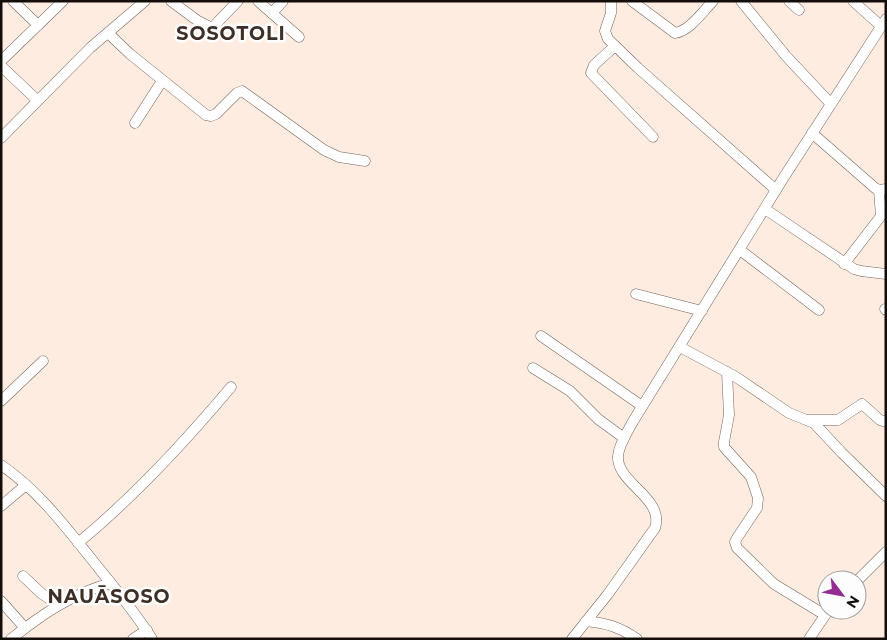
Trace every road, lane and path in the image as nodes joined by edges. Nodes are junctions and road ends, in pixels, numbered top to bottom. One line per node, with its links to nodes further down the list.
1 (13, 1): 17 (street)
2 (63, 1): 17 (street)
3 (145, 1): 18 (street)
4 (171, 1): 5 (street)
5 (238, 1)
6 (258, 1): 15 (street)
7 (283, 1): 15 (street)
8 (611, 1): 20 (street)
9 (632, 1): 13 (street)
10 (741, 1): 25 (street)
11 (789, 1): 14 (street)
12 (852, 1): 16 (street)
13 (710, 2)
14 (799, 10)
15 (272, 13): 19 (street)
16 (883, 23): 25 (street)
17 (38, 25): 21 (street)
18 (108, 33): 23 (street); 24 (street)
19 (299, 37)
20 (615, 46): 28 (street); 31 (street)
21 (1, 61)
22 (1, 66): 24 (street)
23 (162, 81): 26 (street); 30 (street)
24 (37, 100): 29 (street)
25 (831, 104): 27 (street)
26 (135, 123)
27 (812, 134): 31 (street); 32 (street)
28 (653, 137)
29 (1, 138)
30 (365, 161)
31 (776, 190): 33 (street)
32 (882, 190): 35 (street)
33 (765, 209): 34 (street); 35 (street)
34 (740, 250): 38 (street); 39 (street)
35 (844, 264): 36 (street)
36 (886, 274)
37 (636, 294): 39 (street)
38 (818, 310)
39 (702, 312): 41 (street)
40 (541, 336): 47 (street)
41 (680, 347): 44 (street); 47 (street)
42 (43, 361): 46 (street)
43 (533, 368): 50 (street)
44 (727, 372): 48 (street); 62 (street)
45 (231, 387): 55 (street)
46 (1, 401)
47 (642, 406): 50 (street)
48 (808, 420): 49 (street); 53 (street)
49 (886, 422)
50 (624, 438): 64 (street)
51 (1, 465): 52 (street)
52 (26, 485): 54 (street); 55 (street)
53 (886, 496)
54 (1, 506)
55 (78, 543): 59 (street)
56 (886, 552): 57 (street)
57 (867, 571)
58 (23, 576): 61 (street)
59 (110, 583): 61 (street); 66 (street)
60 (1, 602): 65 (street)
61 (59, 605): 65 (street)
62 (817, 608)
63 (822, 620): 71 (street)
64 (586, 621): 69 (street); 70 (street)
65 (25, 628): 67 (street)
66 (150, 634): 68 (street)
67 (12, 639)
68 (133, 639)
69 (572, 639)
70 (637, 639)
71 (809, 639)

